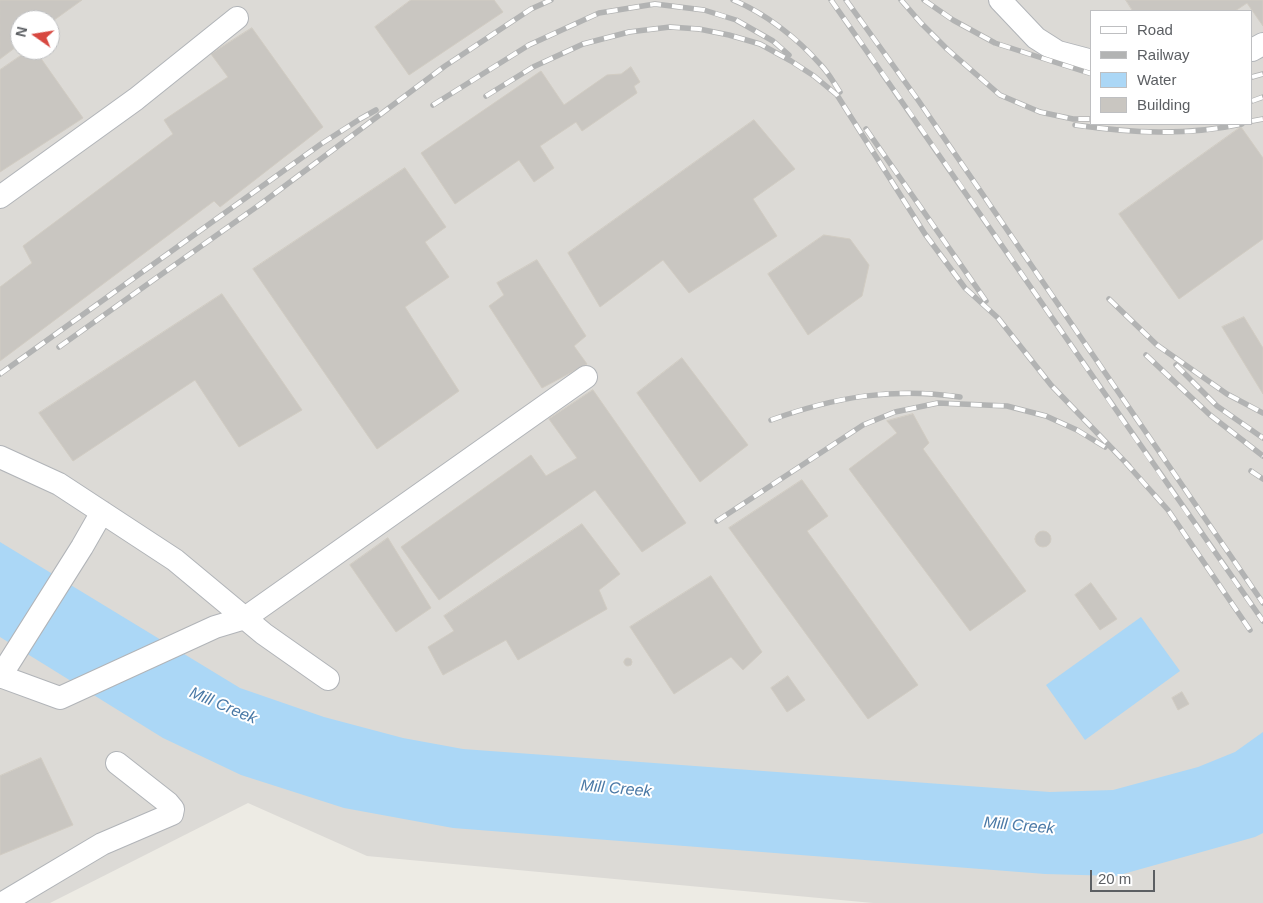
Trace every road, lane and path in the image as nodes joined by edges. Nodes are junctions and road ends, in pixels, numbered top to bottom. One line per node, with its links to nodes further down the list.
1 (1000, 0): 3 (lane)
2 (237, 18): 4 (lane)
3 (1090, 60)
4 (0, 197)
5 (586, 377): 8 (lane)
6 (0, 457): 7 (lane)
7 (102, 512): 8 (lane); 9 (lane)
8 (245, 618): 9 (lane); 10 (lane)
9 (0, 676)
10 (328, 679)
11 (117, 763): 12 (lane)
12 (3, 903)

